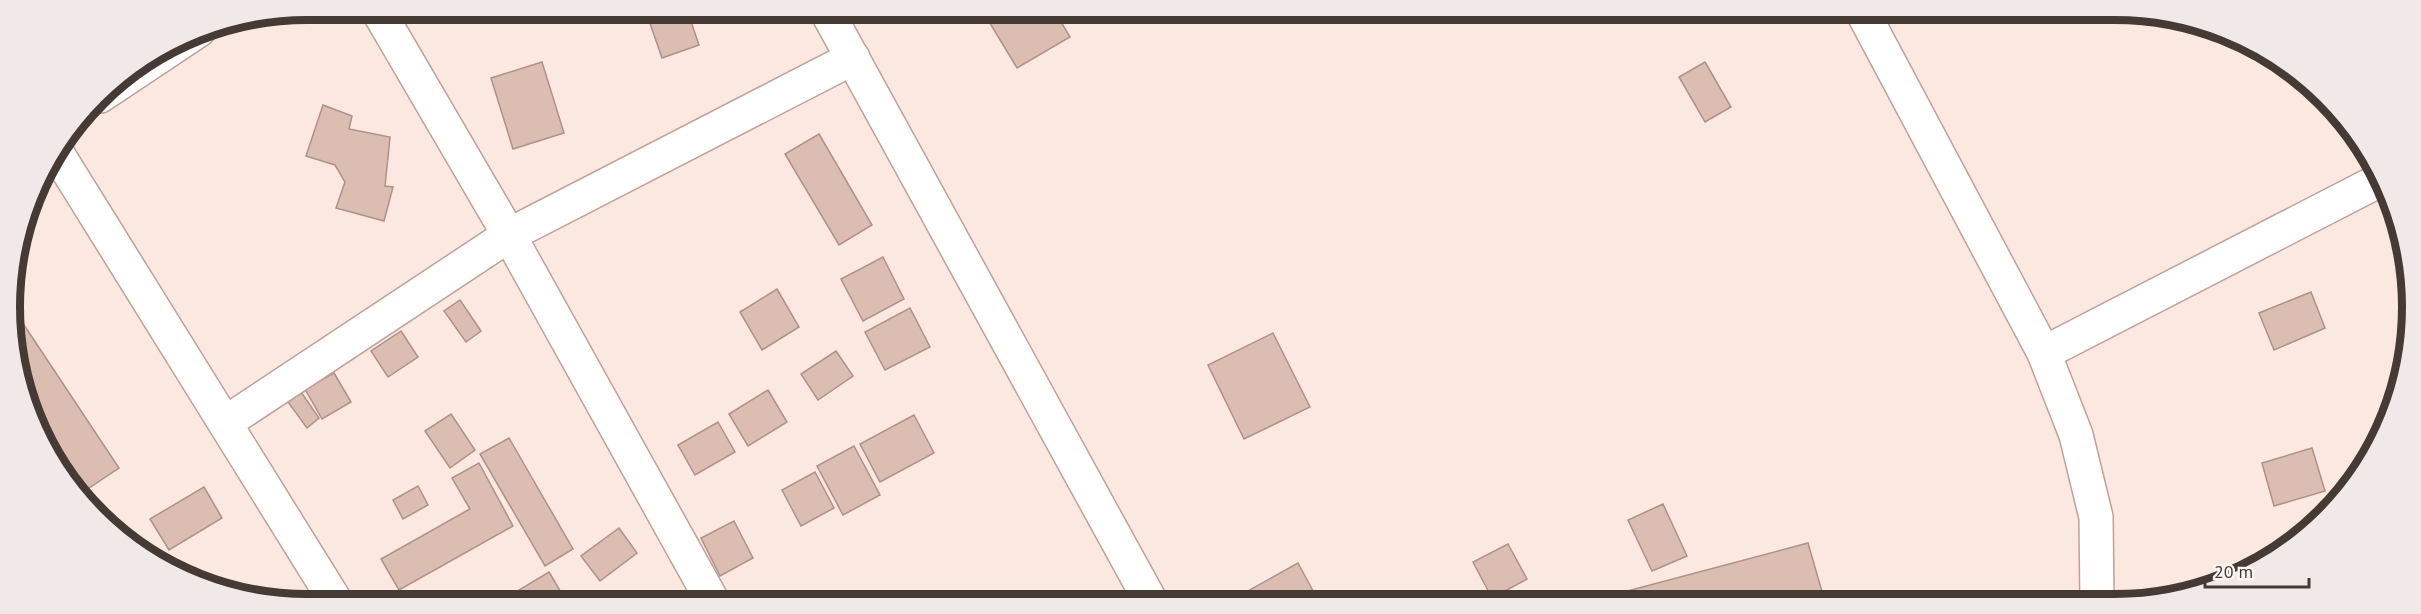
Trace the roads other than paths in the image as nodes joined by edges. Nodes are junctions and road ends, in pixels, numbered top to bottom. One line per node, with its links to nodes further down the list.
1 (383, 20): 7 (street)
2 (832, 20): 4 (street)
3 (1867, 20): 8 (street)
4 (853, 58): 7 (street); 12 (street)
5 (61, 159): 9 (street)
6 (2374, 183): 8 (street)
7 (509, 235): 9 (street); 11 (street)
8 (2044, 353): 13 (street)
9 (225, 423): 10 (street)
10 (331, 594)
11 (709, 594)
12 (1147, 594)
13 (2097, 594)

